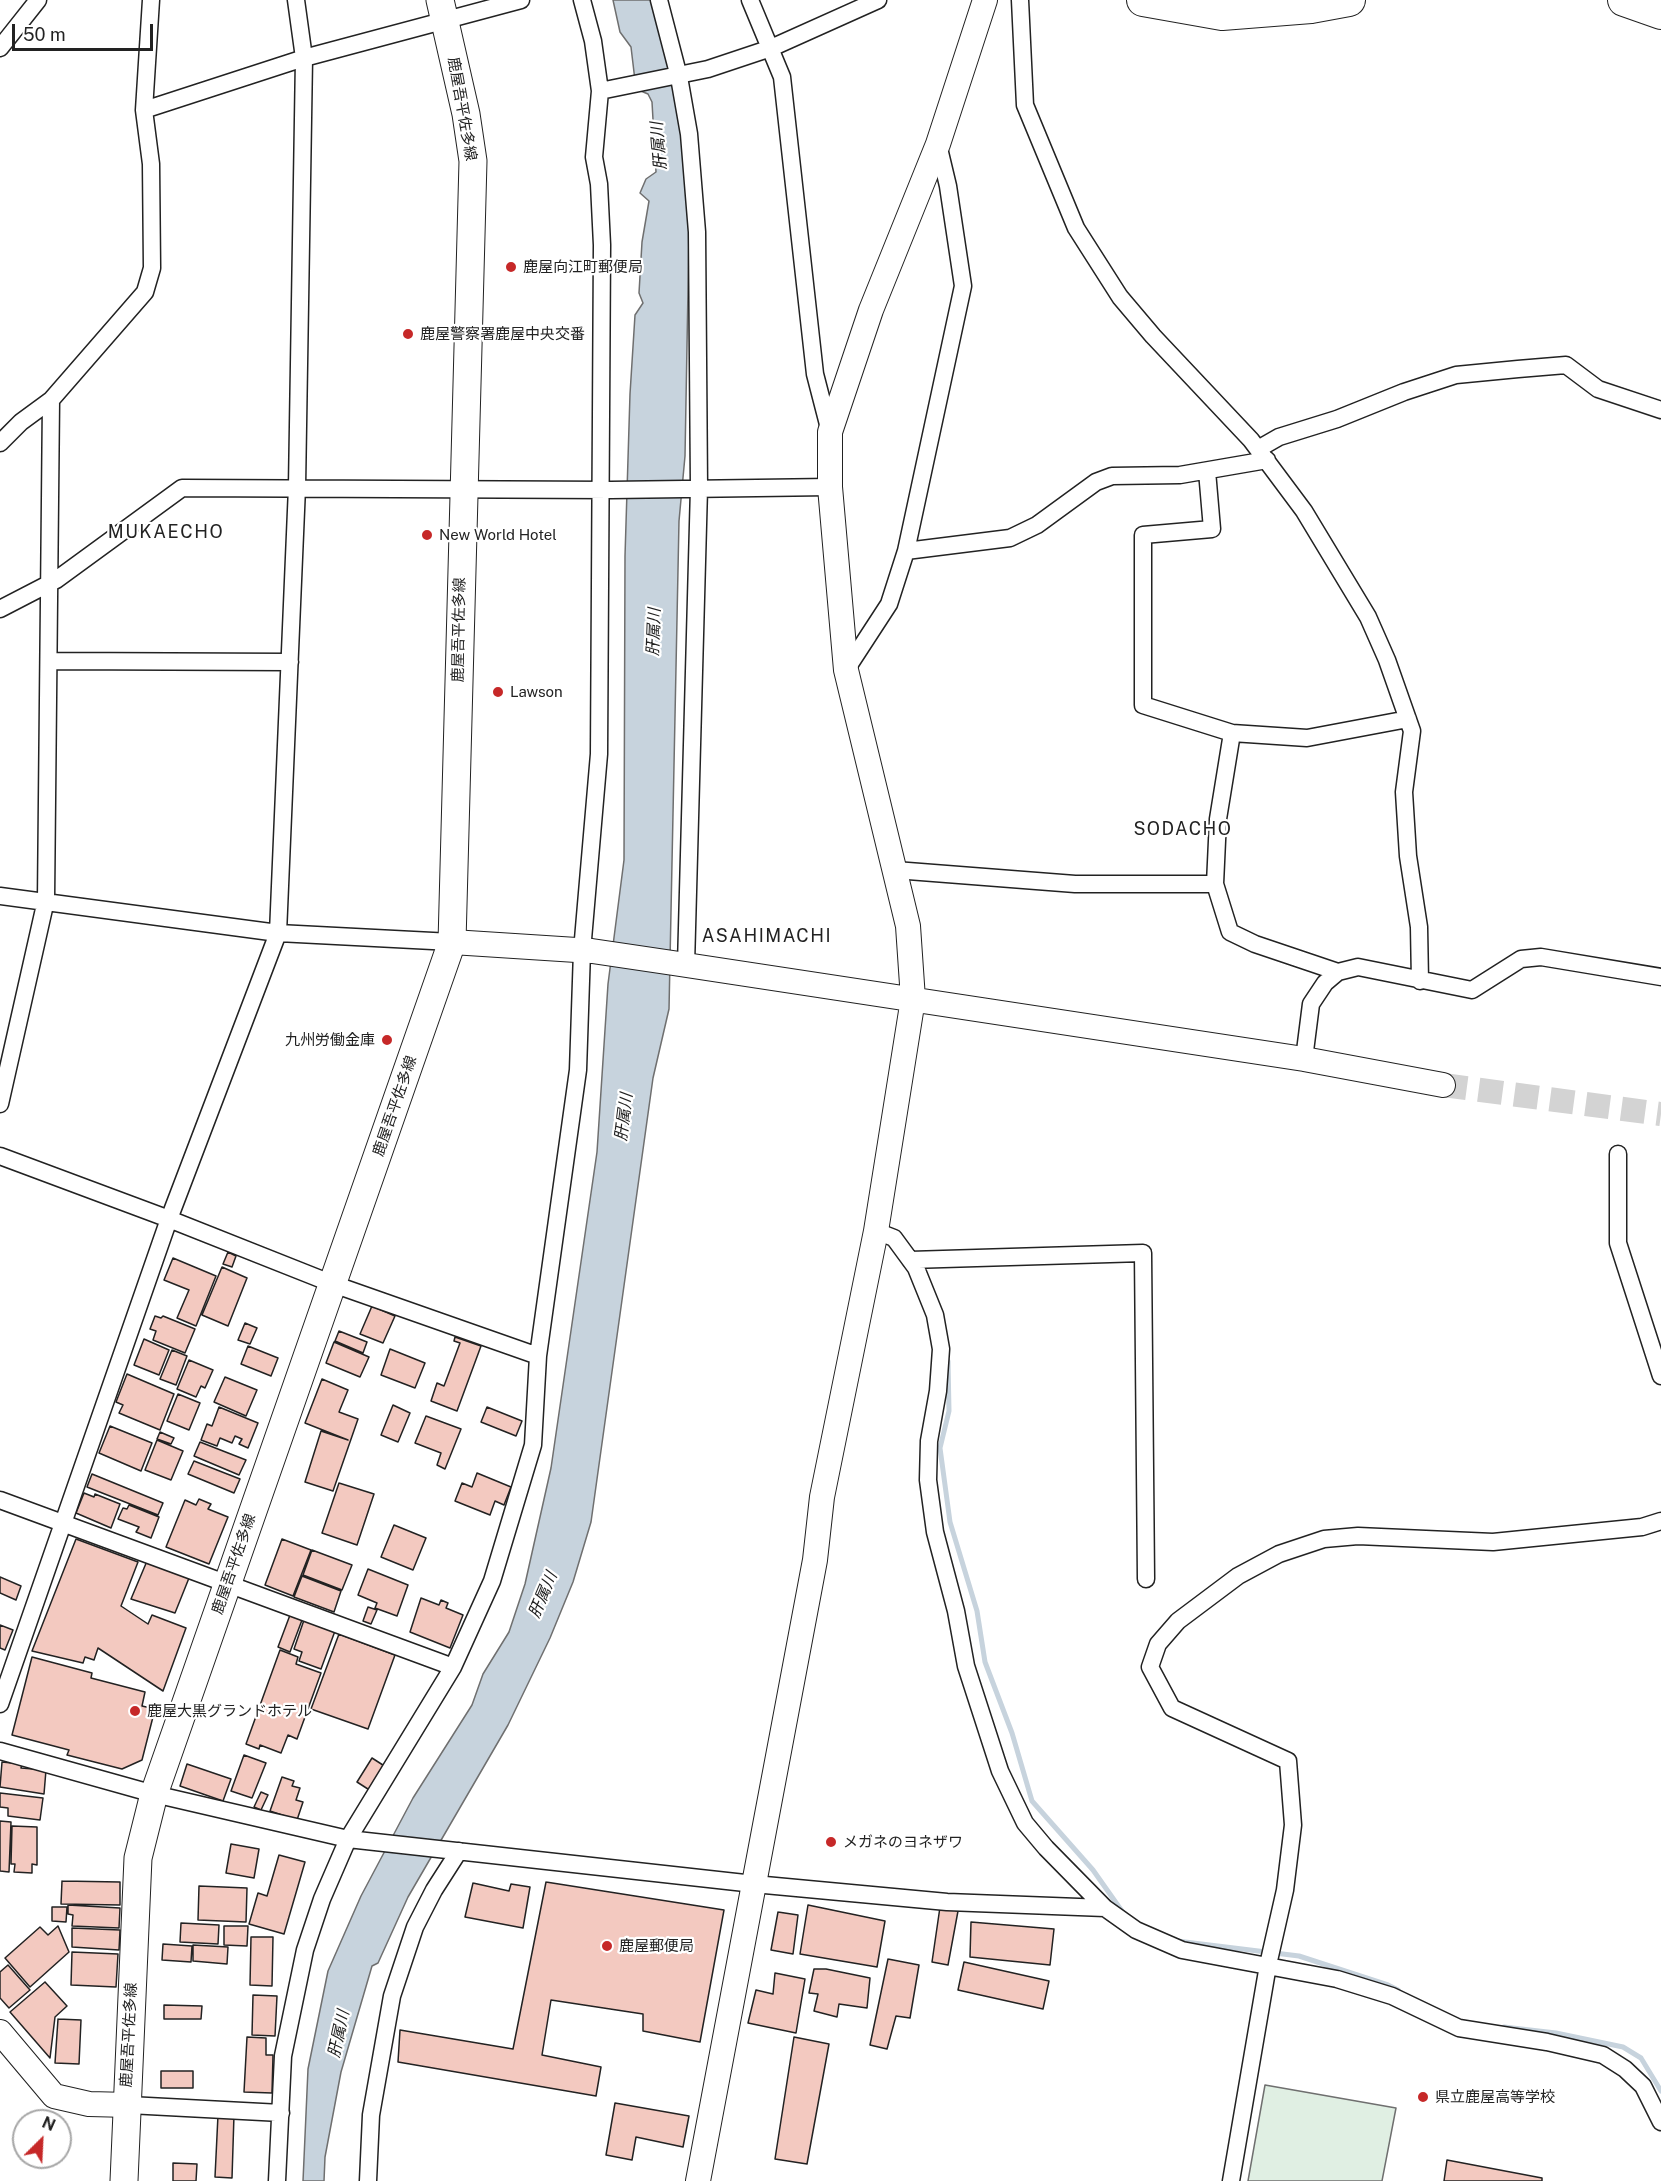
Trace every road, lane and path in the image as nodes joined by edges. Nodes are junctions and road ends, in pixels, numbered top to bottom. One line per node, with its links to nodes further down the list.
1 (38, 0): 16 (street)
2 (151, 0): 21 (street)
3 (296, 0): 18 (street)
4 (521, 0): 14 (street)
5 (582, 0): 20 (street)
6 (659, 0): 19 (street)
7 (750, 0): 17 (street)
8 (878, 0): 17 (street)
9 (985, 0): 22 (street)
10 (1020, 0): 27 (street)
11 (1143, 0): 12 (highway)
12 (1349, 0)
13 (1624, 0): 15 (highway)
14 (443, 10): 18 (street); 31 (main road, 鹿屋吾平佐多線)
15 (1661, 13)
16 (0, 48)
17 (771, 48): 19 (street); 25 (street)
18 (304, 58): 21 (street); 30 (street)
19 (674, 77): 20 (street); 32 (street)
20 (600, 91): 33 (street)
21 (144, 110): 23 (street)
22 (938, 144): 25 (street); 34 (street)
23 (51, 400): 26 (street); 35 (street)
24 (1661, 410): 27 (street)
25 (830, 432): 29 (street)
26 (0, 443)
27 (1262, 455): 28 (street); 40 (street)
28 (1208, 471): 34 (street); 41 (street)
29 (830, 487): 32 (street); 39 (street)
30 (297, 488): 31 (street); 35 (street); 38 (street)
31 (462, 489): 33 (street); 47 (main road, 鹿屋吾平佐多線)
32 (694, 489): 33 (street); 49 (street)
33 (606, 490): 48 (street)
34 (906, 551): 39 (street)
35 (50, 584): 36 (street); 37 (street)
36 (0, 609)
37 (49, 661): 38 (street); 45 (street)
38 (290, 662): 46 (street)
39 (846, 670): 42 (street)
40 (1408, 719): 41 (street); 52 (street)
41 (1232, 733): 43 (street)
42 (895, 870): 43 (street); 53 (street)
43 (1215, 884): 50 (street)
44 (0, 896): 45 (street)
45 (46, 900): 46 (street); 56 (street)
46 (278, 933): 47 (street); 59 (street)
47 (453, 942): 48 (street); 62 (main road, 鹿屋吾平佐多線)
48 (587, 951): 49 (street); 63 (street)
49 (679, 964): 53 (street)
50 (1338, 972): 52 (street); 54 (street)
51 (1661, 977): 52 (street)
52 (1420, 981)
53 (913, 999): 54 (street); 60 (street)
54 (1304, 1059): 55 (street)
55 (1443, 1085)
56 (0, 1104)
57 (1618, 1154): 64 (street)
58 (0, 1156): 59 (street)
59 (169, 1219): 62 (street); 67 (street)
60 (876, 1231): 61 (street); 76 (street)
61 (910, 1260): 68 (street); 77 (street)
62 (333, 1284): 63 (street); 69 (main road, 鹿屋吾平佐多線)
63 (538, 1356): 70 (street)
64 (1661, 1376)
65 (0, 1500): 67 (street)
66 (1661, 1521): 78 (street)
67 (65, 1524): 69 (street); 71 (street)
68 (1146, 1579)
69 (227, 1584): 70 (street); 73 (main road, 鹿屋吾平佐多線)
70 (453, 1667): 74 (street)
71 (0, 1704)
72 (0, 1752): 73 (street)
73 (154, 1794): 74 (street); 80 (main road, 鹿屋吾平佐多線)
74 (352, 1839): 75 (street); 81 (street)
75 (452, 1850): 76 (street); 85 (street)
76 (754, 1884): 77 (street); 86 (street)
77 (1105, 1908): 78 (street)
78 (1268, 1965): 82 (street); 87 (street)
79 (0, 2032): 80 (street)
80 (129, 2105): 81 (street); 83 (main road, 鹿屋吾平佐多線)
81 (280, 2113): 84 (street)
82 (1661, 2122)
83 (124, 2181)
84 (277, 2181)
85 (368, 2181)
86 (698, 2181)
87 (1231, 2181)

